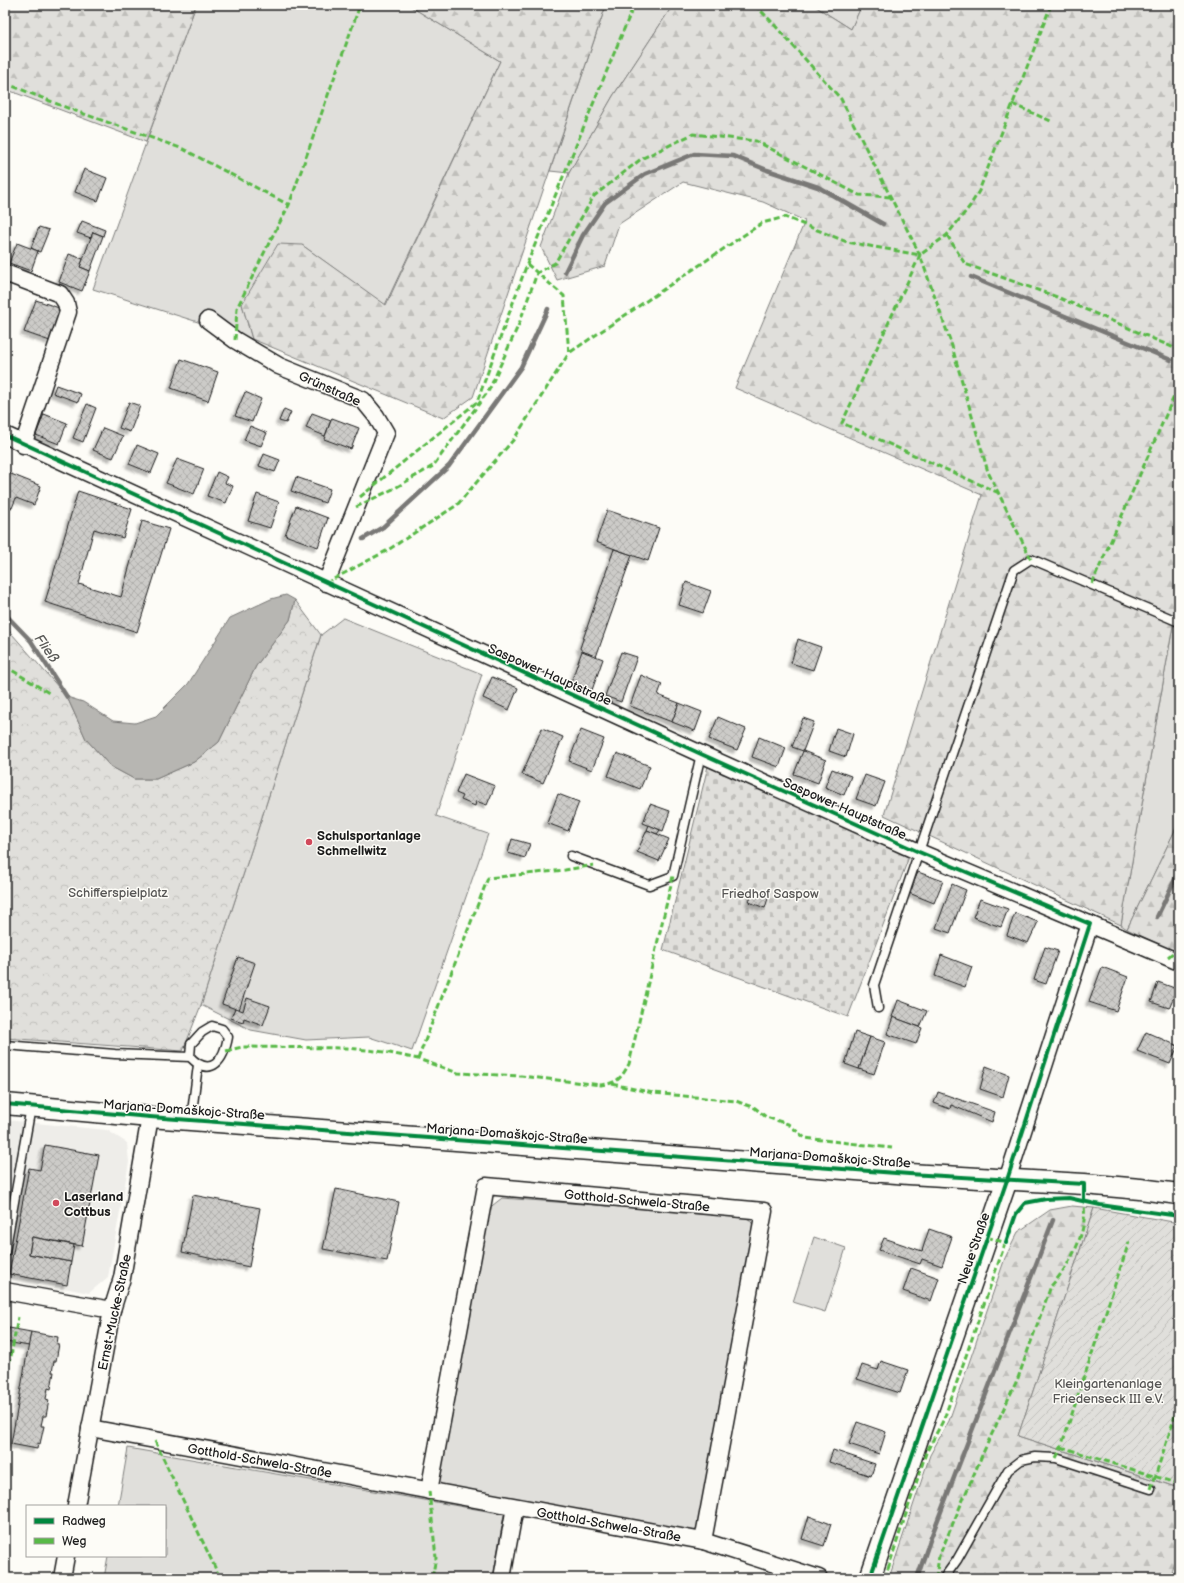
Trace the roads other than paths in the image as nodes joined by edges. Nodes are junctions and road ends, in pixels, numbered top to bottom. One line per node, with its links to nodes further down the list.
1 (5, 273): 4 (street)
2 (208, 320): 5 (street, Grünstraße)
3 (5, 435): 4 (street, Saspower Hauptstraße)
4 (23, 445): 5 (street, Saspower Hauptstraße)
5 (326, 583): 7 (street, Saspower Hauptstraße)
6 (1179, 622): 8 (lane)
7 (701, 754): 8 (street, Saspower Hauptstraße); 9 (lane)
8 (919, 852): 10 (street, Saspower Hauptstraße); 12 (lane)
9 (571, 856)
10 (1090, 924): 11 (street, Saspower Hauptstraße); 20 (street, Neue Straße)
11 (1179, 962)
12 (878, 1008)
13 (5, 1045): 14 (lane)
14 (190, 1058): 15 (lane); 15 (lane)
15 (198, 1065): 19 (lane)
16 (5, 1104): 17 (street, Marjana-Domaškojc-Straße)
17 (32, 1106): 18 (street, Marjana-Domaškojc-Straße); 22 (lane)
18 (150, 1117): 19 (street, Marjana-Domaškojc-Straße); 24 (street, Ernst-Mucke-Straße)
19 (191, 1120): 20 (street, Marjana-Domaškojc-Straße)
20 (1007, 1180): 21 (street, Marjana-Domaškojc-Straße); 35 (street, Neue Straße)
21 (1179, 1194)
22 (5, 1252)
23 (5, 1291): 24 (street)
24 (112, 1310): 25 (street, Ernst-Mucke-Straße)
25 (90, 1428): 27 (street, Gotthold-Schwela-Straße); 28 (street, Ernst-Mucke-Straße)
26 (1152, 1489): 36 (lane)
27 (429, 1491): 29 (street, Gotthold-Schwela-Straße); 30 (street, Gotthold-Schwela-Straße)
28 (76, 1505)
29 (515, 1507): 30 (street, Gotthold-Schwela-Straße); 33 (street)
30 (703, 1541): 34 (street, Gotthold-Schwela-Straße)
31 (66, 1557): 32 (street)
32 (62, 1578)
33 (502, 1578)
34 (819, 1578)
35 (870, 1578)
36 (944, 1578)

